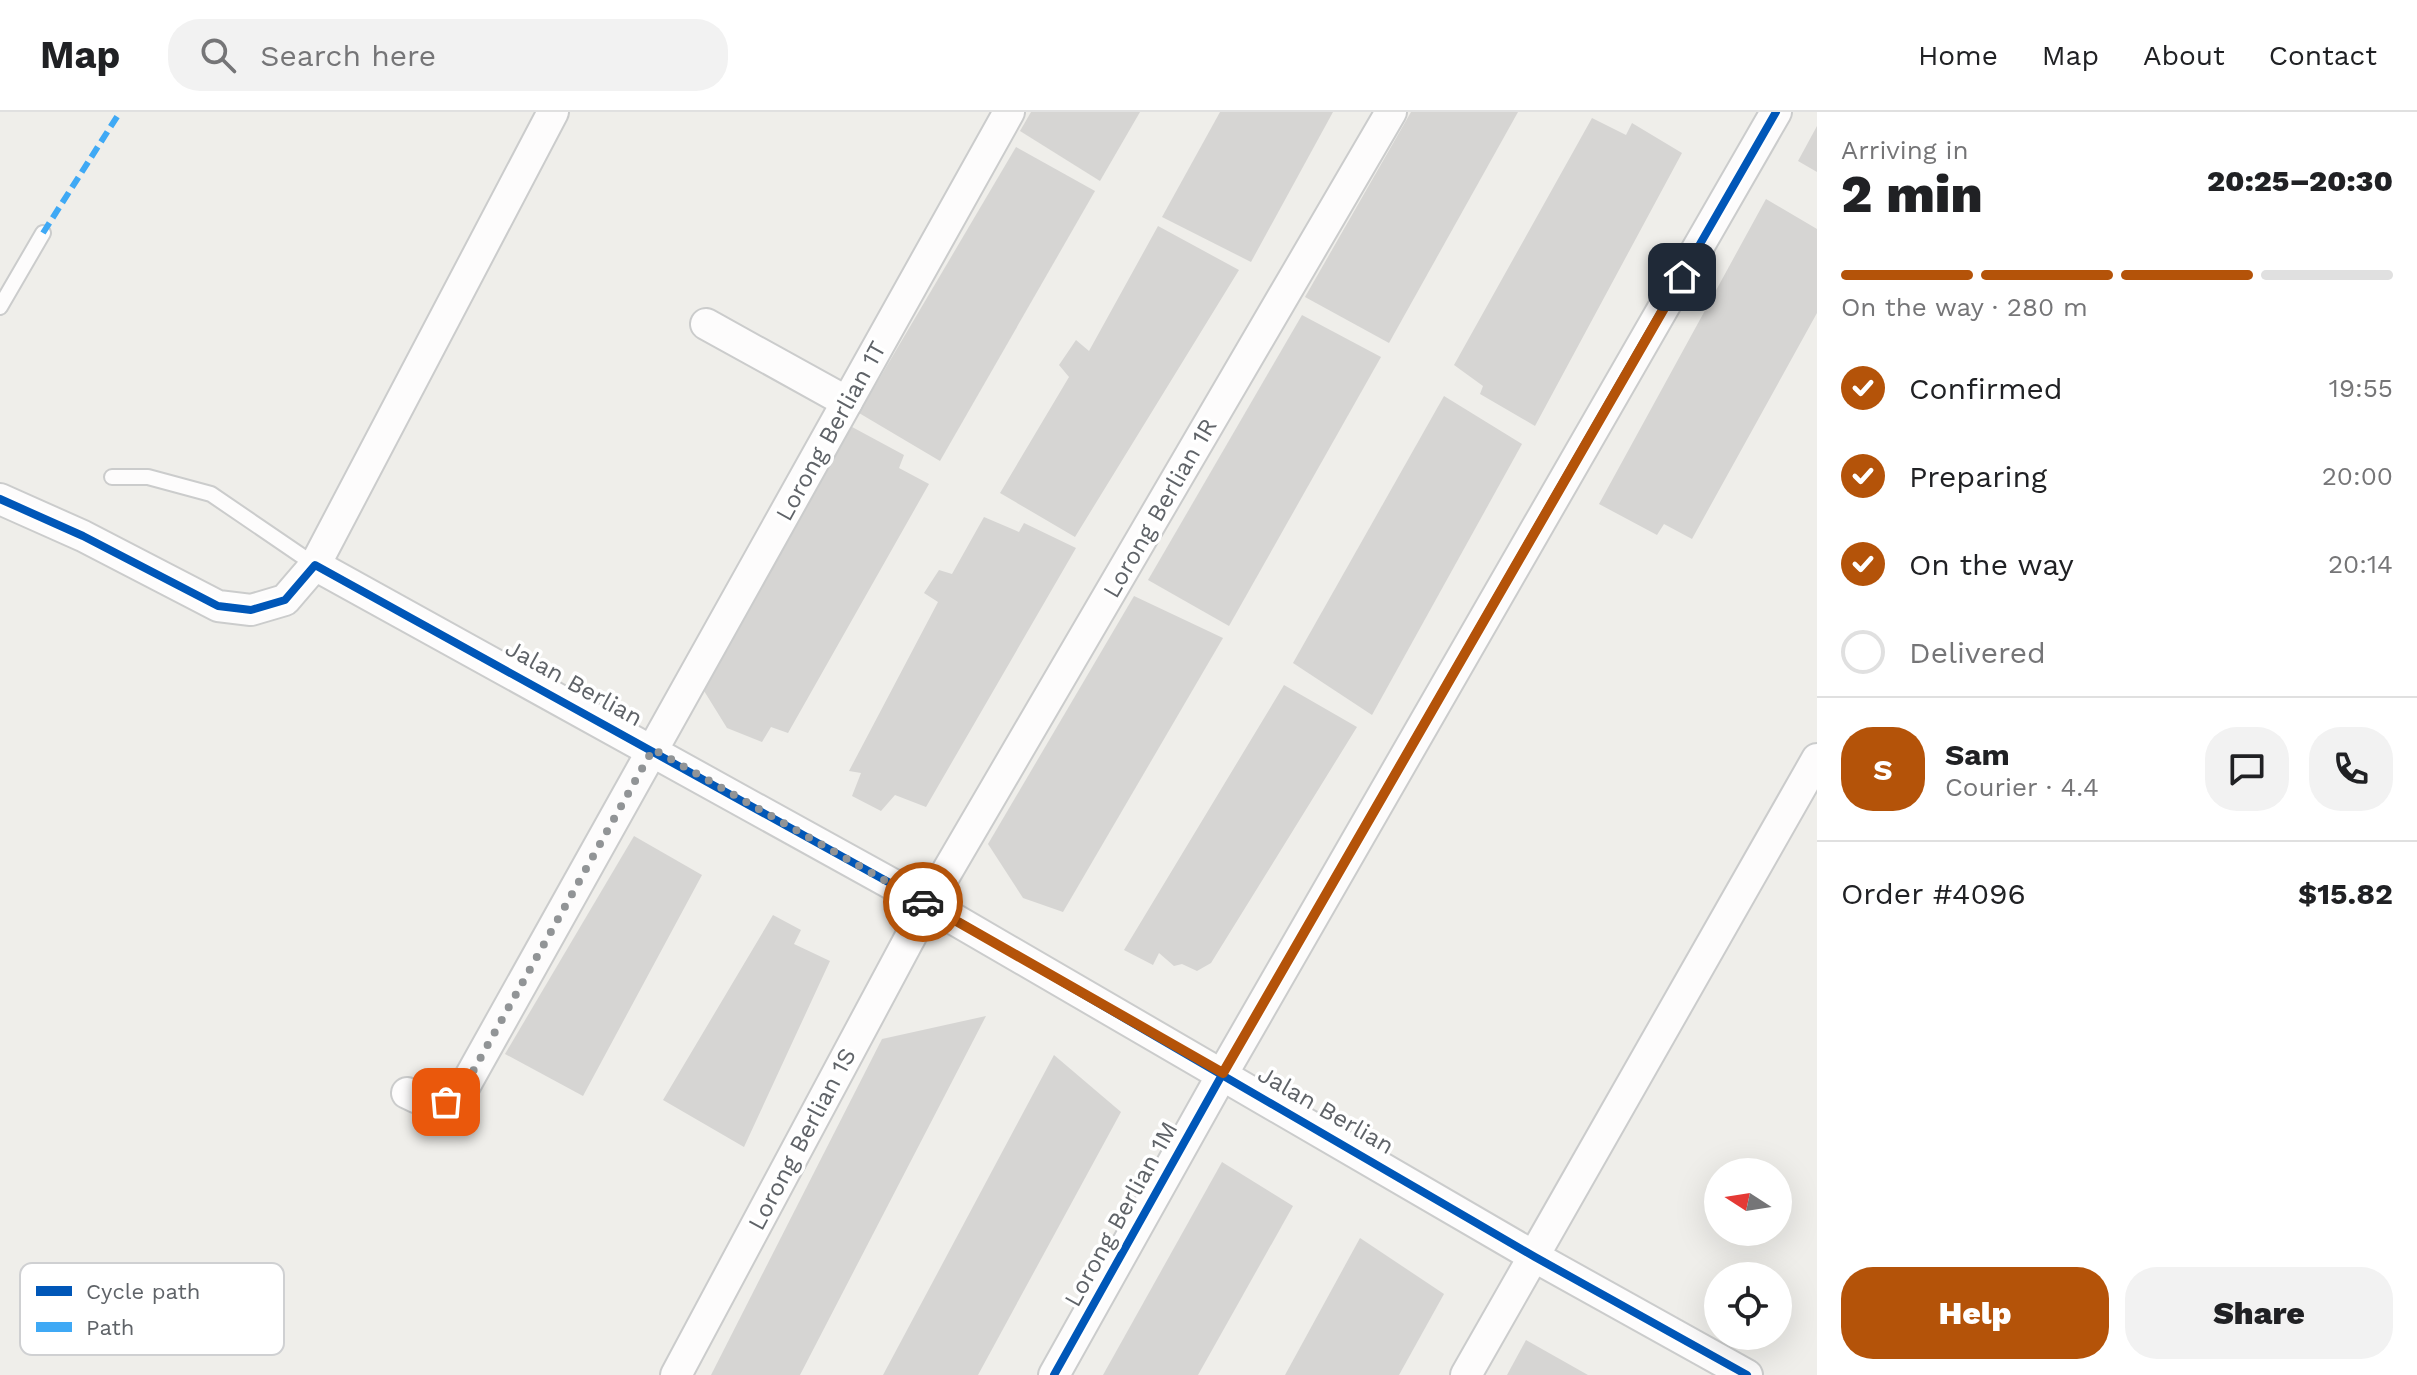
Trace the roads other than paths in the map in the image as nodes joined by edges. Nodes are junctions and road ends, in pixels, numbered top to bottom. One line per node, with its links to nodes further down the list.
1 (553, 112): 11 (street)
2 (1009, 112): 8 (street, Lorong Berlian 1T)
3 (1391, 112): 14 (street, Lorong Berlian 1R)
4 (1776, 112): 15 (street, Lorong Berlian 1M)
5 (43, 233): 6 (lane)
6 (0, 307)
7 (706, 324): 8 (street)
8 (847, 402): 12 (street, Lorong Berlian 1T)
9 (112, 477): 11 (lane)
10 (0, 499): 11 (street)
11 (315, 565): 12 (street, Jalan Berlian)
12 (653, 749): 14 (street, Jalan Berlian); 16 (street, Lorong Berlian 1T)
13 (1817, 759): 17 (street)
14 (928, 904): 15 (street, Jalan Berlian); 18 (street, Lorong Berlian 1S)
15 (1223, 1073): 17 (street, Jalan Berlian); 19 (street, Lorong Berlian 1M)
16 (407, 1093)
17 (1535, 1257): 20 (street); 21 (street, Jalan Berlian)
18 (676, 1375)
19 (1054, 1375)
20 (1466, 1375)
21 (1747, 1375)

